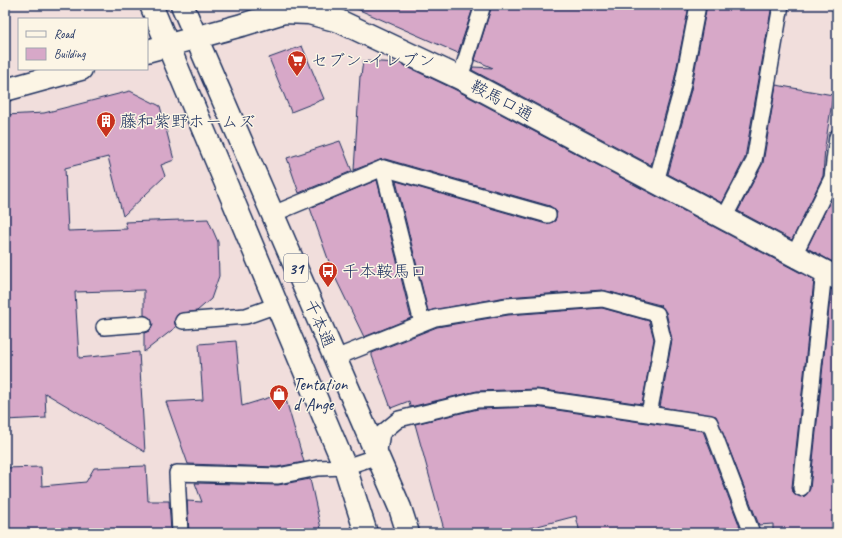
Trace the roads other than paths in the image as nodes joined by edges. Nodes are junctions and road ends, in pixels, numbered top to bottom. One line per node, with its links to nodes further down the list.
1 (151, 5): 7 (main road, 千本通 / 31)
2 (182, 5): 6 (main road, 千本通 / 31)
3 (483, 5): 10 (lane)
4 (698, 5): 14 (lane)
5 (781, 5): 17 (lane)
6 (196, 38): 7 (main road, 鞍馬口通); 10 (main road, 鞍馬口通); 15 (main road, 千本通 / 31)
7 (168, 45): 8 (main road, 鞍馬口通); 20 (main road, 千本通 / 31)
8 (148, 51)
9 (77, 70): 11 (main road)
10 (460, 78): 14 (main road, 鞍馬口通)
11 (5, 90)
12 (837, 137): 18 (lane)
13 (382, 168): 15 (lane); 16 (lane); 22 (lane)
14 (656, 182): 17 (main road, 鞍馬口通)
15 (273, 214): 25 (main road, 千本通 / 31)
16 (548, 215)
17 (724, 218): 18 (main road, 鞍馬口通)
18 (794, 255): 19 (main road, 鞍馬口通)
19 (830, 274): 29 (lane)
20 (277, 305): 21 (lane); 28 (main road, 千本通 / 31)
21 (183, 321)
22 (422, 323): 25 (lane); 26 (lane)
23 (144, 324): 24 (lane)
24 (104, 327)
25 (336, 358): 27 (main road, 千本通 / 31)
26 (649, 414): 27 (lane); 33 (lane)
27 (378, 456): 28 (lane); 32 (main road, 千本通 / 31)
28 (344, 467): 30 (lane); 31 (main road, 千本通 / 31)
29 (801, 488)
30 (180, 533)
31 (366, 533)
32 (408, 533)
33 (752, 533)

